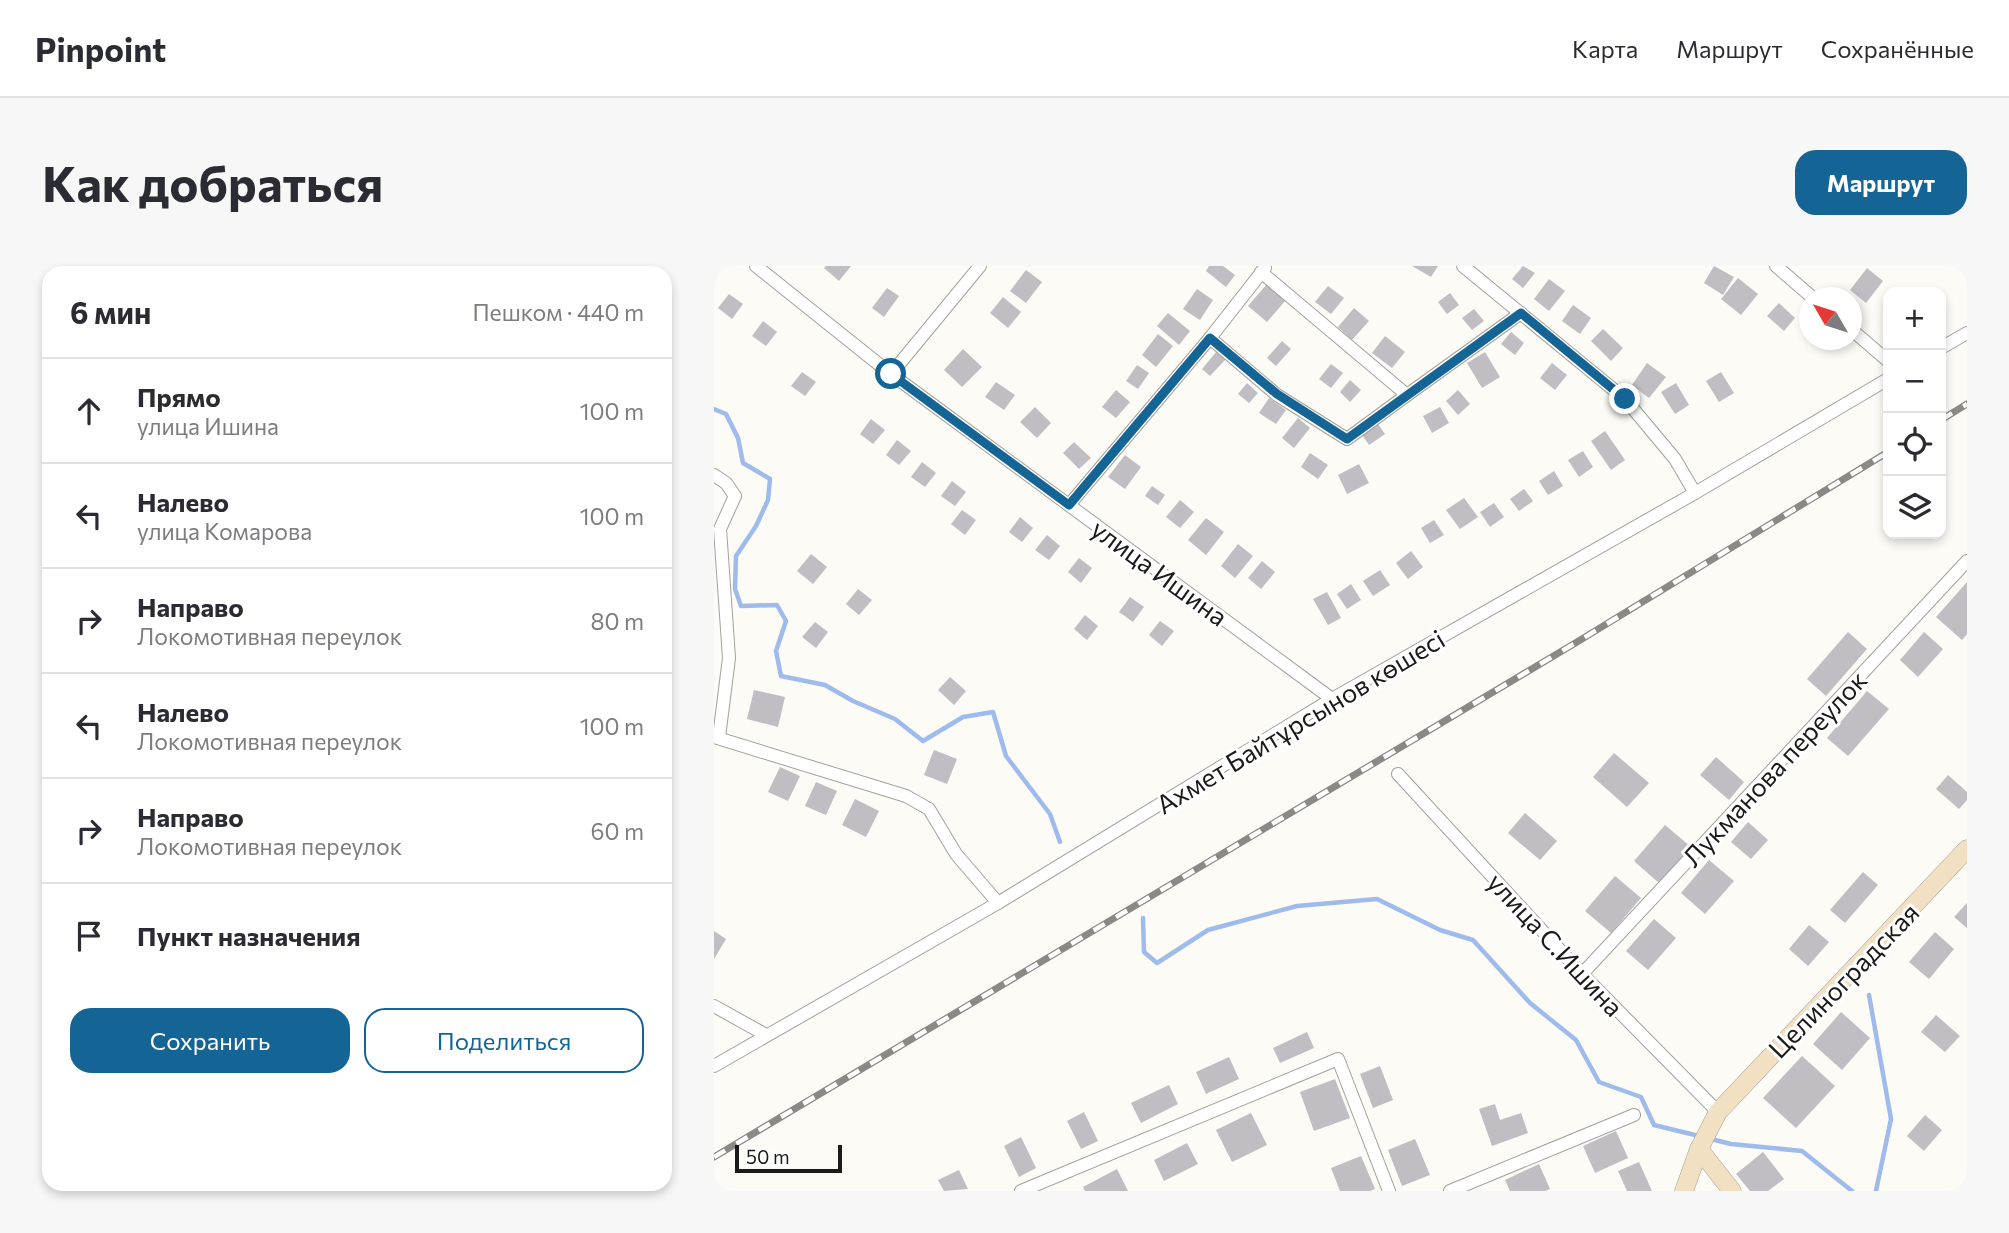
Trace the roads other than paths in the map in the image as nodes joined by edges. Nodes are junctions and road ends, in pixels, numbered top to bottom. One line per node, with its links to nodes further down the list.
1 (756, 266): 13 (street, улица Ишина)
2 (980, 266): 13 (street)
3 (1463, 266): 7 (street)
4 (1776, 266): 6 (street)
5 (1263, 269): 9 (street); 15 (street)
6 (1800, 287)
7 (1521, 313): 15 (street); 17 (street)
8 (1967, 333): 11 (street)
9 (1210, 338): 15 (street); 18 (street)
10 (1862, 339): 12 (street)
11 (1946, 345)
12 (1883, 357)
13 (891, 374): 18 (street, улица Ишина)
14 (1883, 382): 17 (street, Ахмет Байтұрсынов көшесі)
15 (1407, 395)
16 (714, 475): 21 (street)
17 (1695, 493): 20 (street, Ахмет Байтұрсынов көшесі)
18 (1069, 505): 20 (street, улица Ишина)
19 (1967, 561): 25 (street, Лукманова переулок)
20 (1332, 699): 24 (street, Ахмет Байтұрсынов көшесі)
21 (716, 737): 24 (street)
22 (1398, 774): 25 (street, улица С.Ишина)
23 (1967, 849): 29 (street, Целиноградская)
24 (998, 903): 27 (street, Ахмет Байтұрсынов көшесі)
25 (1582, 974): 29 (street, улица С.Ишина)
26 (714, 1006): 27 (street)
27 (766, 1035): 28 (street, Ахмет Байтұрсынов көшесі)
28 (714, 1066)
29 (1718, 1112): 31 (street, Целиноградская)
30 (1634, 1115): 34 (street)
31 (1699, 1149): 35 (street); 36 (street)
32 (1021, 1191): 33 (street)
33 (1389, 1191)
34 (1450, 1191)
35 (1684, 1191)
36 (1732, 1191)

